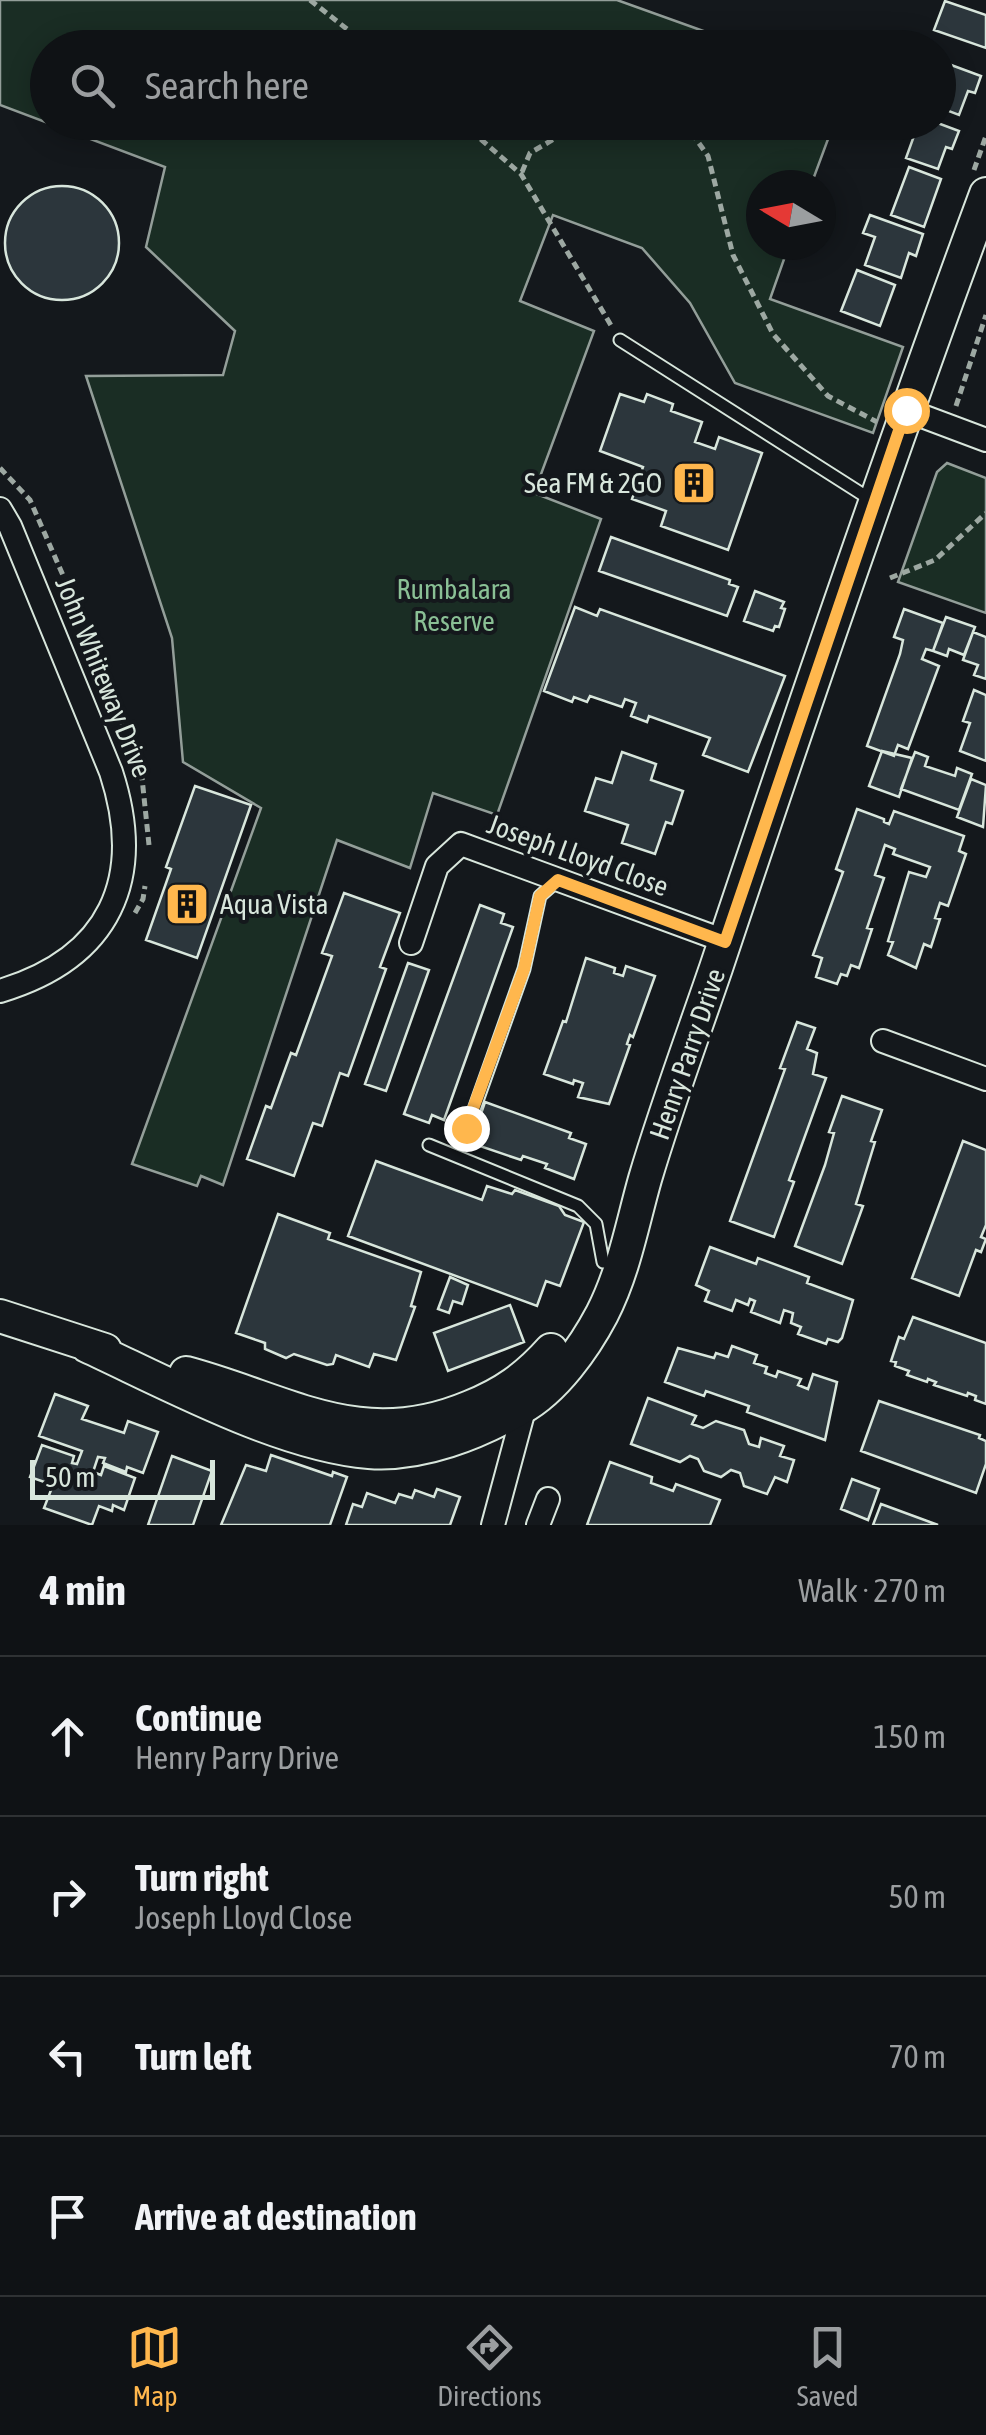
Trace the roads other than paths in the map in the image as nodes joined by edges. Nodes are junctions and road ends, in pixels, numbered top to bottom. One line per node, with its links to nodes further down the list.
1 (986, 194): 3 (main road, Henry Parry Drive)
2 (620, 340): 5 (lane)
3 (902, 419): 4 (street); 5 (main road, Henry Parry Drive)
4 (986, 440)
5 (873, 500): 8 (main road, Henry Parry Drive)
6 (0, 510): 10 (street, John Whiteway Drive)
7 (558, 880): 8 (street, Joseph Lloyd Close); 9 (street, Joseph Lloyd Close); 13 (lane)
8 (725, 942): 15 (main road, Henry Parry Drive)
9 (410, 943)
10 (0, 991)
11 (883, 1041): 12 (street)
12 (986, 1078)
13 (466, 1128)
14 (429, 1145): 16 (lane)
15 (645, 1178): 16 (main road, Henry Parry Drive); 19 (main road, Henry Parry Drive)
16 (603, 1262): 18 (main road, Henry Parry Drive)
17 (0, 1316): 18 (main road, Henry Parry Drive)
18 (87, 1346): 19 (main road, Henry Parry Drive)
19 (525, 1406): 21 (street)
20 (548, 1499): 22 (street)
21 (492, 1525)
22 (538, 1525)

